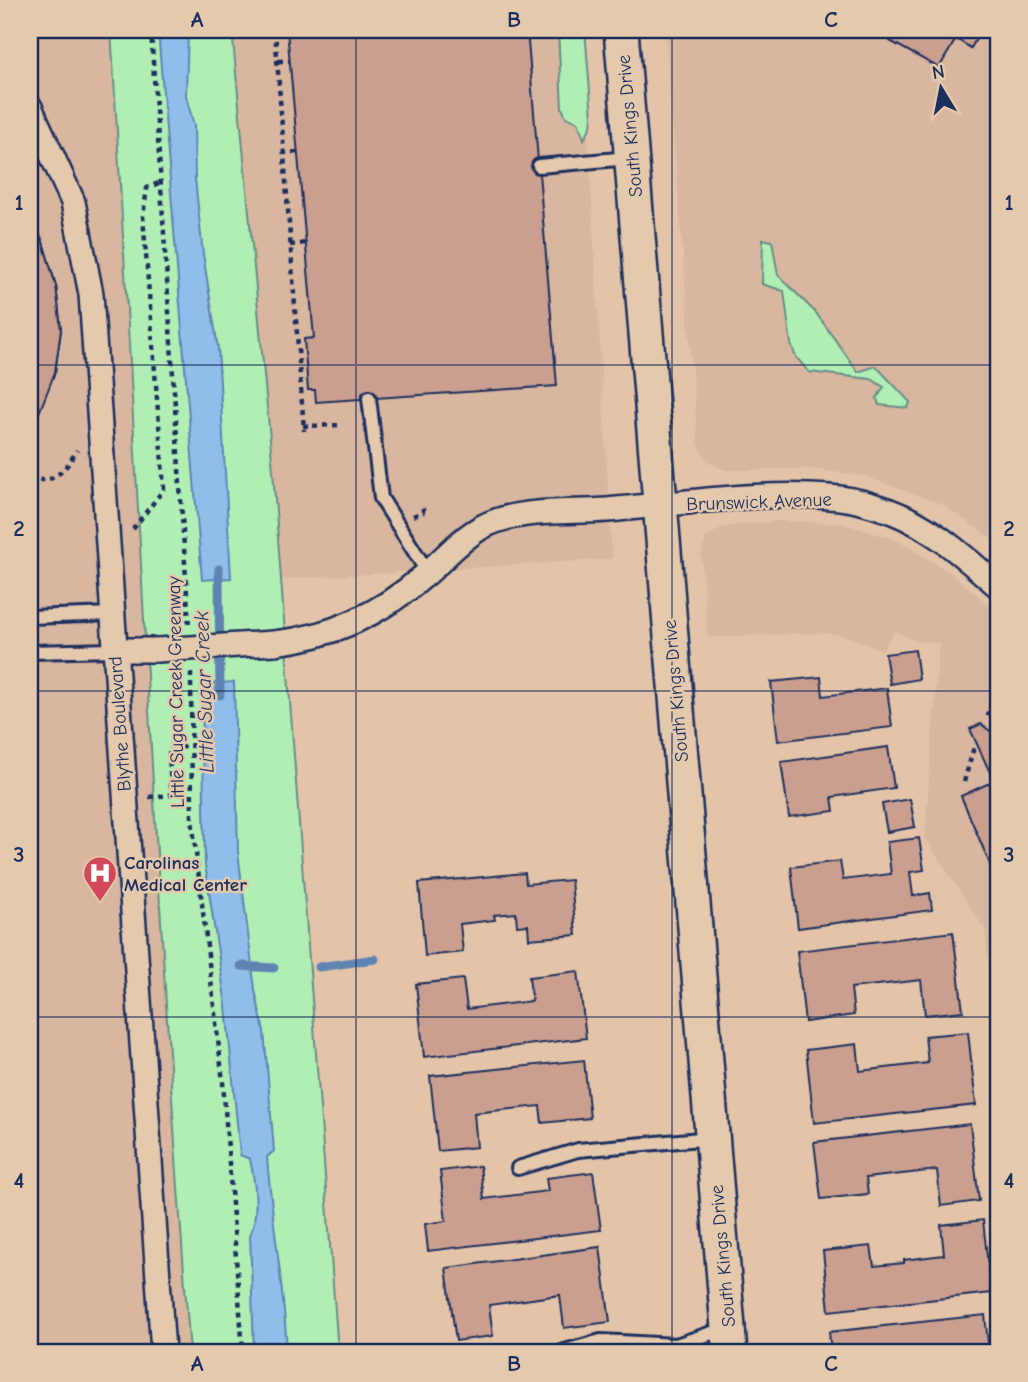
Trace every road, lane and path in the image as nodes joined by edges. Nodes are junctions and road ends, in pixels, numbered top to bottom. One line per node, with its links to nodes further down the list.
1 (151, 30): 11 (path, Little Sugar Creek Greenway)
2 (275, 30): 4 (path)
3 (621, 30): 9 (street, South Kings Drive)
4 (278, 61): 5 (path); 8 (path)
5 (290, 61)
6 (30, 107): 24 (street, Blythe Boulevard)
7 (298, 152): 8 (path)
8 (282, 153): 13 (path)
9 (631, 158): 10 (lane); 19 (street, South Kings Drive)
10 (538, 166)
11 (161, 182): 21 (path); 26 (path, Little Sugar Creek Greenway)
12 (306, 243): 13 (path)
13 (290, 245): 15 (path)
14 (369, 398): 22 (lane)
15 (343, 425)
16 (80, 439): 17 (path)
17 (30, 476)
18 (423, 505): 20 (path)
19 (661, 505): 22 (street, Brunswick Avenue); 23 (street, Brunswick Avenue); 36 (street, South Kings Drive)
20 (412, 516)
21 (129, 536)
22 (428, 573): 27 (street, Brunswick Avenue, bridge)
23 (998, 586)
24 (113, 614): 25 (lane); 27 (street, Blythe Boulevard)
25 (30, 617)
26 (190, 639)
27 (114, 649): 28 (lane); 39 (street, Blythe Boulevard)
28 (30, 652)
29 (191, 663): 32 (path, Little Sugar Creek Greenway)
30 (998, 710): 31 (path)
31 (986, 714)
32 (190, 747): 35 (path); 40 (path, Little Sugar Creek Greenway)
33 (974, 747): 34 (path)
34 (964, 782)
35 (148, 797)
36 (712, 1138): 37 (lane); 38 (street, South Kings Drive)
37 (518, 1168)
38 (729, 1340): 41 (lane)
39 (163, 1352)
40 (243, 1352)
41 (561, 1352)

